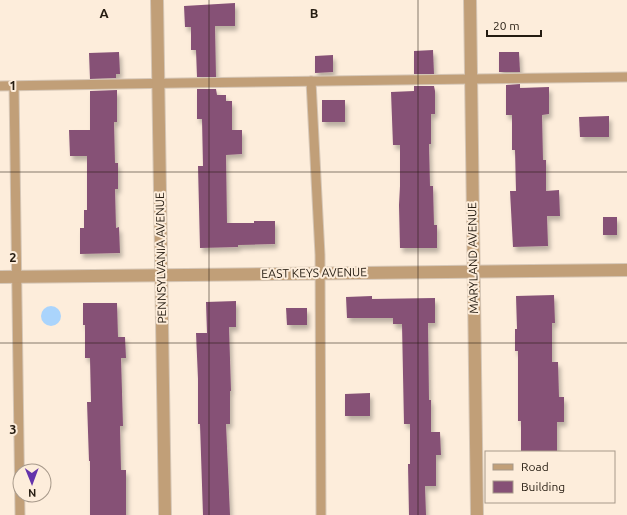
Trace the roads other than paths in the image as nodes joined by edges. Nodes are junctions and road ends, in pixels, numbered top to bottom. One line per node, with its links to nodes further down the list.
1 (157, 0): 6 (street, PENNSYLVANIA AVENUE)
2 (470, 0): 4 (street, MARYLAND AVENUE)
3 (627, 77): 4 (lane)
4 (471, 78): 5 (lane); 10 (street, MARYLAND AVENUE)
5 (311, 81): 6 (lane); 11 (lane)
6 (158, 83): 8 (lane); 12 (street, PENNSYLVANIA AVENUE)
7 (0, 86): 8 (lane)
8 (14, 86): 13 (lane)
9 (627, 270): 10 (street, EAST KEYS AVENUE)
10 (473, 272): 11 (street, EAST KEYS AVENUE); 18 (street, MARYLAND AVENUE)
11 (319, 274): 12 (street, EAST KEYS AVENUE); 17 (lane)
12 (161, 275): 13 (street, EAST KEYS AVENUE); 16 (street, PENNSYLVANIA AVENUE)
13 (16, 276): 14 (street, EAST KEYS AVENUE); 15 (lane)
14 (0, 277)
15 (20, 515)
16 (165, 515)
17 (321, 515)
18 (477, 515)

